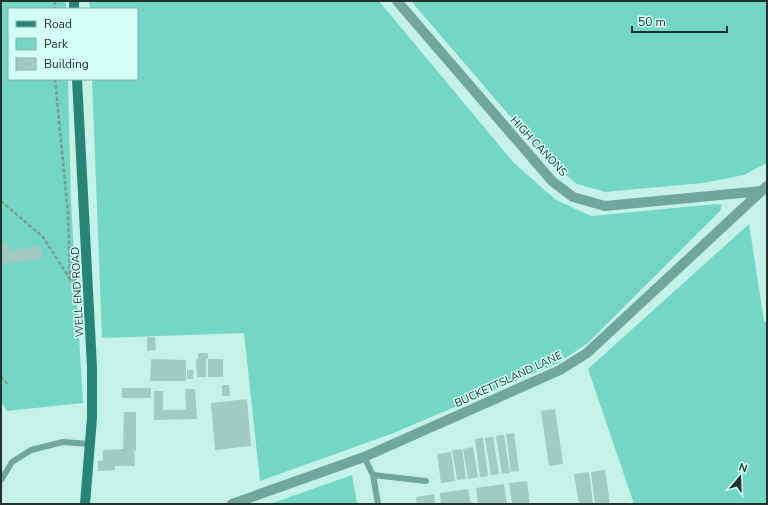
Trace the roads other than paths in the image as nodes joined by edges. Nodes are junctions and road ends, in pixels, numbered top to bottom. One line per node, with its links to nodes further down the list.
1 (396, 1): 3 (street, HIGH CANONS)
2 (77, 80): 4 (street, WELL END ROAD)
3 (765, 188): 5 (street, BUCKETTSLAND LANE)
4 (89, 444): 7 (lane); 9 (street, WELL END ROAD)
5 (364, 457): 6 (lane); 10 (street, BUCKETTSLAND LANE)
6 (373, 475): 8 (lane); 11 (lane)
7 (1, 480)
8 (426, 481)
9 (85, 504)
10 (232, 504)
11 (378, 504)

